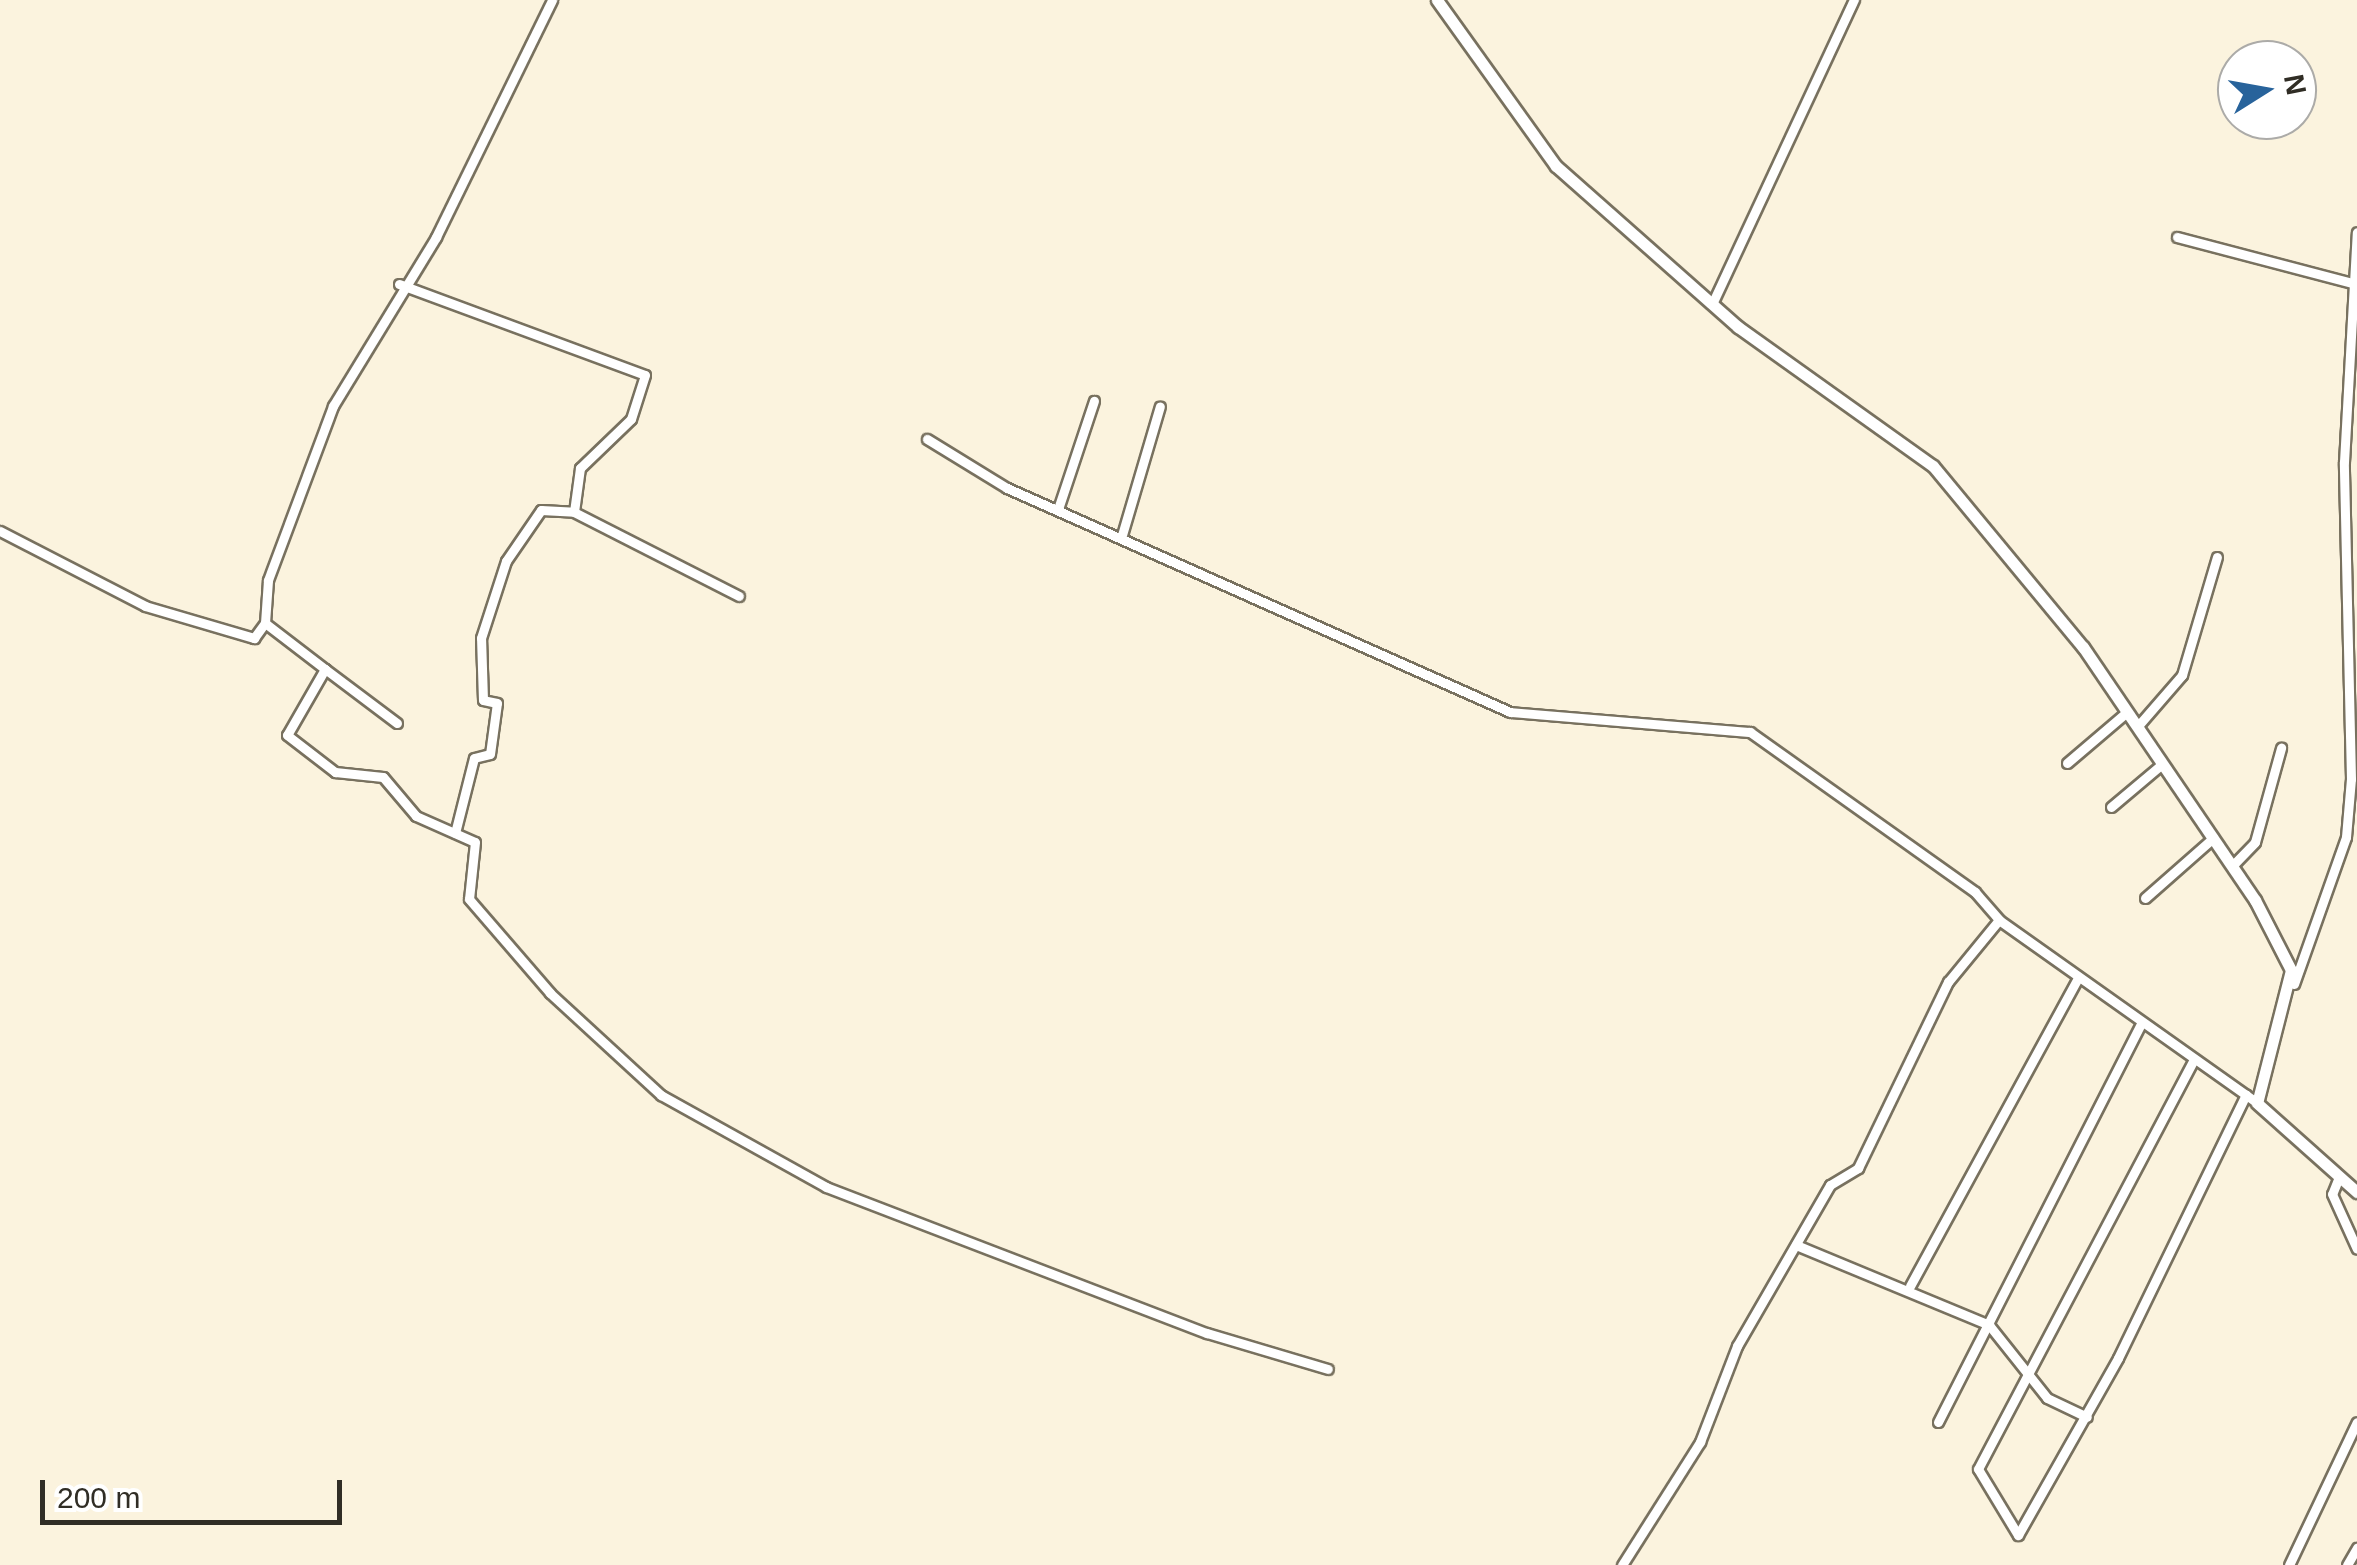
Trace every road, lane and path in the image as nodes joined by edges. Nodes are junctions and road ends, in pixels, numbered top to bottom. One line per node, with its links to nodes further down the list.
1 (552, 0): 8 (street)
2 (1437, 0): 9 (street)
3 (1854, 0): 9 (street)
4 (2357, 232): 6 (street)
5 (2177, 237): 7 (street)
6 (2356, 247): 7 (street)
7 (2352, 283): 34 (street)
8 (399, 284): 14 (street); 19 (street)
9 (1712, 304): 21 (street)
10 (1094, 400): 13 (street)
11 (1160, 406): 16 (street)
12 (927, 439): 13 (street)
13 (1058, 509): 16 (street)
14 (574, 512): 18 (street); 28 (street)
15 (0, 532): 19 (street)
16 (1122, 536): 32 (street)
17 (2217, 558): 23 (street)
18 (739, 596)
19 (265, 623): 20 (street)
20 (325, 668): 22 (street); 28 (street)
21 (2127, 712): 23 (street); 25 (street)
22 (396, 723)
23 (2137, 727): 26 (street)
24 (2282, 748): 30 (street)
25 (2067, 762)
26 (2162, 764): 27 (street); 29 (street)
27 (2112, 806)
28 (455, 834): 45 (street)
29 (2213, 838): 30 (street); 31 (street)
30 (2232, 866): 34 (street)
31 (2145, 898)
32 (1999, 920): 33 (street); 41 (street)
33 (2077, 980): 35 (street); 43 (street)
34 (2294, 984): 38 (street)
35 (2142, 1022): 36 (street); 44 (street)
36 (2194, 1059): 37 (street); 46 (street)
37 (2246, 1094): 38 (street); 47 (street)
38 (2257, 1103): 39 (street)
39 (2340, 1177): 40 (street); 42 (street)
40 (2357, 1192)
41 (1796, 1245): 43 (street); 51 (street)
42 (2357, 1249)
43 (1910, 1286): 44 (street)
44 (1988, 1324): 46 (street); 48 (street)
45 (1328, 1369)
46 (2028, 1374): 47 (street); 47 (street)
47 (2087, 1417)
48 (1938, 1422)
49 (2357, 1422): 52 (street)
50 (2357, 1548): 53 (street)
51 (1622, 1565)
52 (2289, 1565)
53 (2347, 1565)

